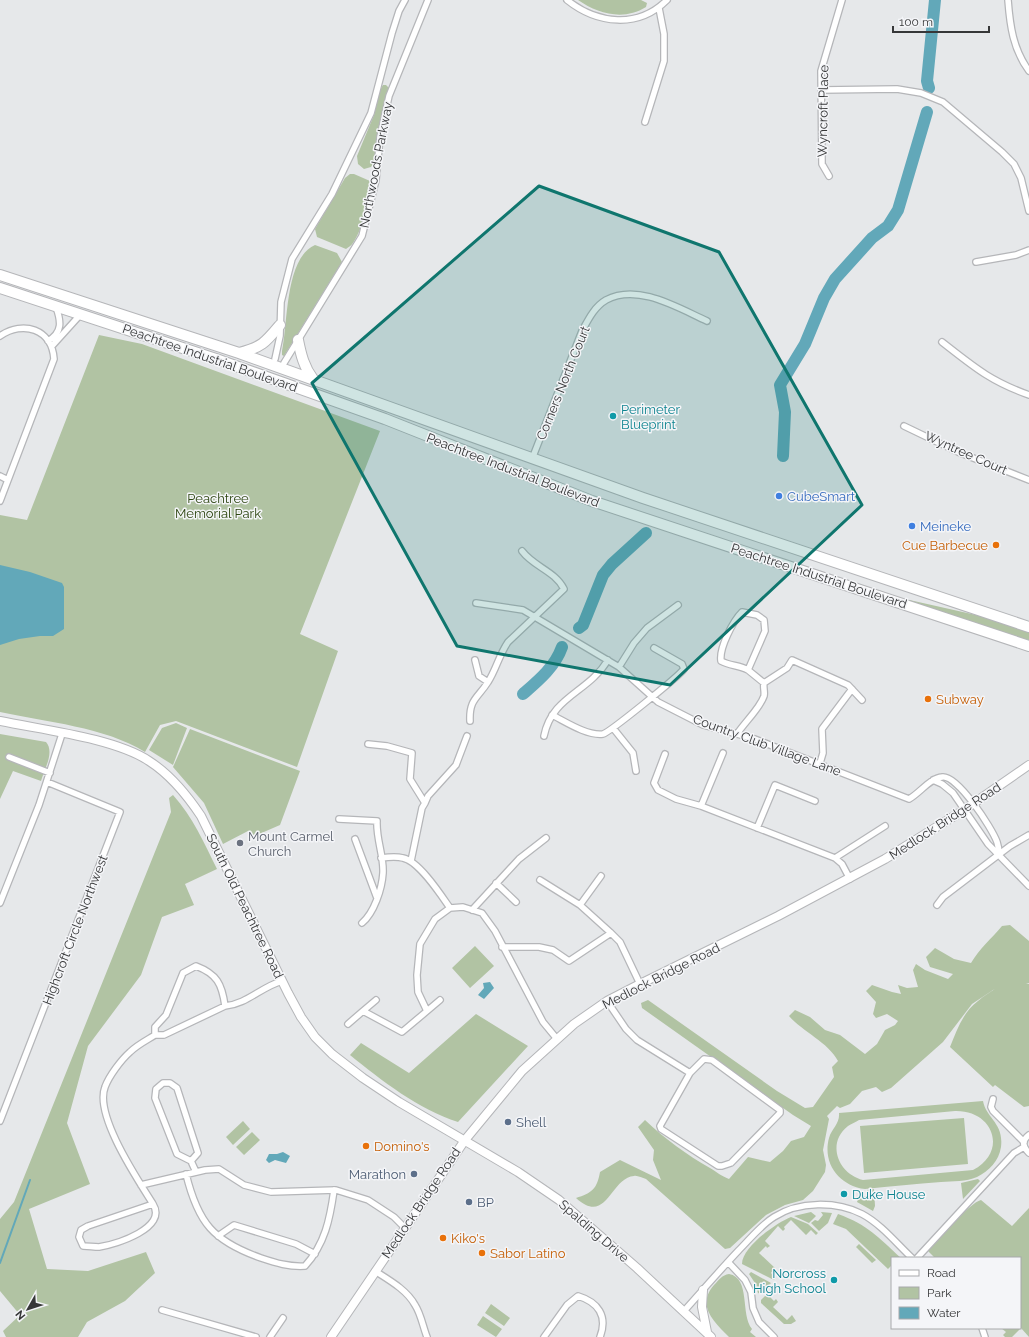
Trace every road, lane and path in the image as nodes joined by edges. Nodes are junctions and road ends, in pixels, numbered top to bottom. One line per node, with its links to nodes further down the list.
1 (405, 0): 20 (street, Northwoods Parkway)
2 (428, 0): 24 (street, Northwoods Parkway)
3 (567, 0): 7 (street)
4 (667, 0): 7 (street)
5 (842, 0): 9 (street, Wyncroft Place)
6 (1008, 0): 8 (street)
7 (659, 8): 10 (street)
8 (1029, 71)
9 (821, 90): 11 (street, Wyncroft Place); 12 (street)
10 (645, 122)
11 (829, 176)
12 (1029, 211)
13 (1029, 250): 14 (street)
14 (976, 262)
15 (0, 275): 27 (highway, Peachtree Industrial Boulevard)
16 (0, 288): 17 (highway, Peachtree Industrial Boulevard)
17 (56, 307): 18 (highway, Peachtree Industrial Boulevard); 21 (street)
18 (80, 315): 22 (street); 43 (highway, Peachtree Industrial Boulevard)
19 (707, 321): 33 (street, Corners North Court)
20 (280, 325): 27 (highway); 28 (street, Northwoods Parkway)
21 (60, 327): 22 (street); 26 (street)
22 (66, 330): 26 (street)
23 (0, 336): 26 (street)
24 (298, 340): 29 (street, Northwoods Parkway); 30 (highway)
25 (942, 342): 31 (street)
26 (50, 344): 35 (street)
27 (239, 353): 30 (highway, Peachtree Industrial Boulevard)
28 (274, 359)
29 (284, 363)
30 (313, 380): 33 (highway, Peachtree Industrial Boulevard)
31 (1029, 395)
32 (904, 426): 36 (street, Wyntree Court)
33 (532, 459): 42 (highway, Peachtree Industrial Boulevard)
34 (0, 476): 35 (street)
35 (8, 480): 37 (street)
36 (1029, 480)
37 (0, 501)
38 (522, 551): 41 (street)
39 (476, 603): 41 (street, Country Club Village Lane)
40 (678, 605): 47 (street)
41 (535, 618): 46 (street, Country Club Village Lane); 49 (street)
42 (1029, 627)
43 (1029, 646)
44 (654, 648): 52 (street)
45 (475, 660): 49 (street)
46 (608, 660): 47 (street, Country Club Village Lane); 54 (street)
47 (619, 667): 52 (street, Country Club Village Lane)
48 (748, 670): 48 (street); 50 (street)
49 (488, 682): 56 (street)
50 (764, 683): 51 (street); 59 (street)
51 (852, 689): 53 (street); 66 (street)
52 (653, 697): 57 (street); 59 (street, Country Club Village Lane)
53 (862, 700)
54 (552, 716): 57 (street); 61 (street)
55 (0, 721): 58 (main road, South Old Peachtree Road)
56 (470, 721)
57 (613, 728): 68 (street)
58 (62, 734): 69 (street); 102 (main road, South Old Peachtree Road)
59 (737, 734): 66 (street, Country Club Village Lane)
60 (467, 736): 73 (street)
61 (544, 736)
62 (368, 744): 73 (street)
63 (723, 753): 75 (street)
64 (665, 754): 75 (street)
65 (9, 757): 69 (street)
66 (820, 764): 70 (street, Country Club Village Lane)
67 (1029, 765): 74 (main road, Medlock Bridge Road)
68 (636, 771)
69 (50, 773): 71 (street)
70 (933, 780): 74 (street); 76 (street)
71 (47, 782): 93 (street); 115 (street, Highcroft Circle Northwest)
72 (814, 800): 79 (street)
73 (425, 803): 86 (street)
74 (973, 804): 76 (main road, Medlock Bridge Road); 83 (street)
75 (701, 806): 79 (street)
76 (964, 810): 83 (street); 88 (main road, Medlock Bridge Road)
77 (339, 819): 84 (street)
78 (885, 826): 85 (street)
79 (757, 828): 85 (street)
80 (1029, 836): 83 (street)
81 (546, 838): 90 (street)
82 (355, 839): 92 (street)
83 (1000, 854): 91 (street); 96 (street)
84 (381, 858): 86 (street); 92 (street)
85 (835, 858): 88 (street)
86 (411, 861): 97 (street)
87 (601, 876): 95 (street)
88 (850, 879): 103 (main road, Medlock Bridge Road)
89 (540, 880): 95 (street)
90 (496, 883): 94 (street); 98 (street)
91 (1029, 886)
92 (377, 898): 99 (street)
93 (0, 902)
94 (516, 902)
95 (580, 905): 100 (street)
96 (937, 905)
97 (450, 908): 98 (street); 109 (street)
98 (472, 910): 101 (street)
99 (362, 923)
100 (612, 933): 101 (street); 103 (street)
101 (502, 947): 112 (street)
102 (282, 980): 107 (street); 117 (main road, South Old Peachtree Road)
103 (640, 984): 106 (main road, Medlock Bridge Road)
104 (376, 1000): 108 (street)
105 (440, 1000): 109 (street)
106 (607, 1001): 112 (main road, Medlock Bridge Road); 113 (street)
107 (225, 1006): 111 (street); 111 (street)
108 (363, 1011): 109 (street); 110 (street)
109 (427, 1011)
110 (348, 1024)
111 (155, 1035): 123 (street)
112 (557, 1039): 117 (main road, Medlock Bridge Road)
113 (690, 1073): 113 (street)
114 (993, 1099): 118 (street)
115 (0, 1121)
116 (1029, 1135): 118 (street)
117 (465, 1140): 126 (main road, Medlock Bridge Road); 135 (main road, Spalding Drive)
118 (1024, 1145): 119 (street); 130 (street)
119 (1029, 1153)
120 (191, 1161): 120 (street); 121 (street)
121 (196, 1172): 122 (street); 124 (street)
122 (186, 1174): 123 (street); 127 (street)
123 (141, 1185): 125 (street)
124 (334, 1190): 126 (street); 128 (street)
125 (153, 1204): 125 (street)
126 (405, 1228): 132 (main road, Medlock Bridge Road)
127 (218, 1236): 128 (street); 128 (street)
128 (315, 1254)
129 (911, 1257): 131 (street)
130 (918, 1257)
131 (728, 1262): 133 (street); 144 (street)
132 (375, 1271): 140 (main road, Medlock Bridge Road); 141 (street)
133 (702, 1290): 135 (street); 137 (main road)
134 (162, 1310): 138 (street)
135 (684, 1311): 137 (main road, Spalding Drive)
136 (282, 1318): 139 (street)
137 (709, 1335)
138 (256, 1337)
139 (270, 1337)
140 (331, 1337)
141 (427, 1337)
142 (544, 1337): 143 (street)
143 (600, 1337)
144 (774, 1337)

